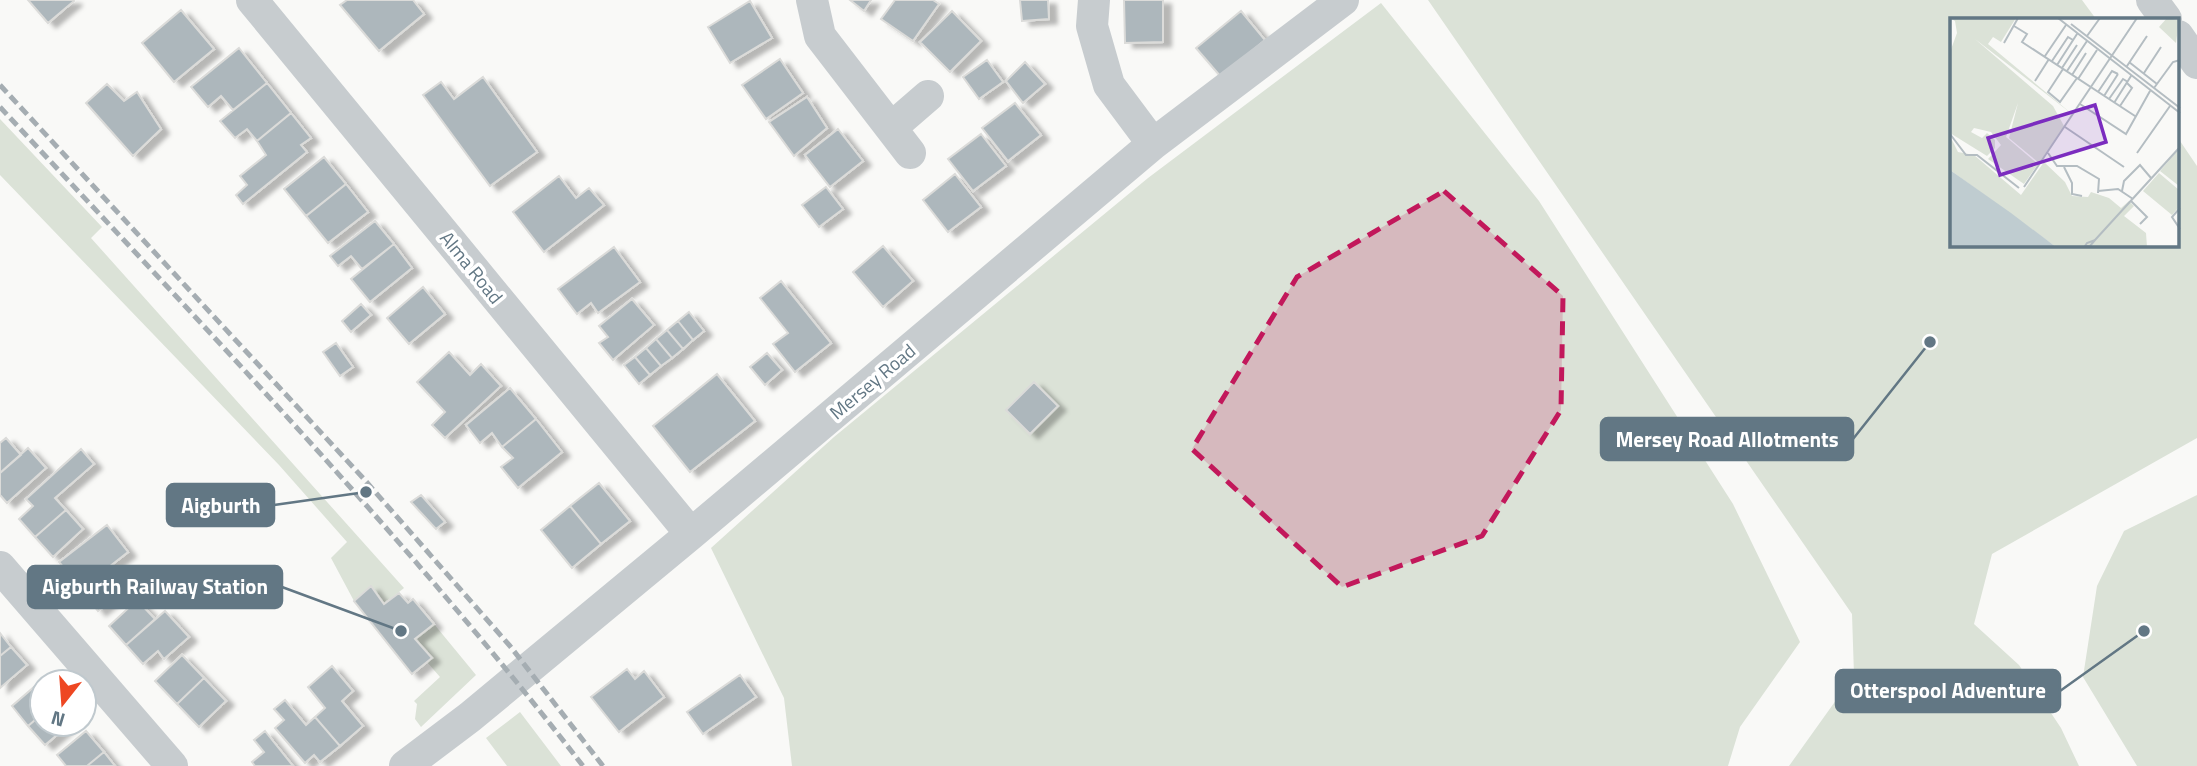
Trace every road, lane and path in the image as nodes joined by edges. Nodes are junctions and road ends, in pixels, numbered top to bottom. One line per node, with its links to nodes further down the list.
1 (253, 0): 13 (street, Alma Road)
2 (812, 0): 10 (street)
3 (1094, 0): 11 (street)
4 (1343, 0): 11 (street, Mersey Road)
5 (2152, 0): 6 (street)
6 (2165, 18)
7 (2180, 39): 8 (street)
8 (2197, 63)
9 (929, 96): 10 (street)
10 (891, 128): 12 (street)
11 (1153, 144): 13 (street, Mersey Road)
12 (910, 153)
13 (691, 534): 16 (street, Mersey Road)
14 (0, 567): 15 (street)
15 (172, 766)
16 (405, 766)

